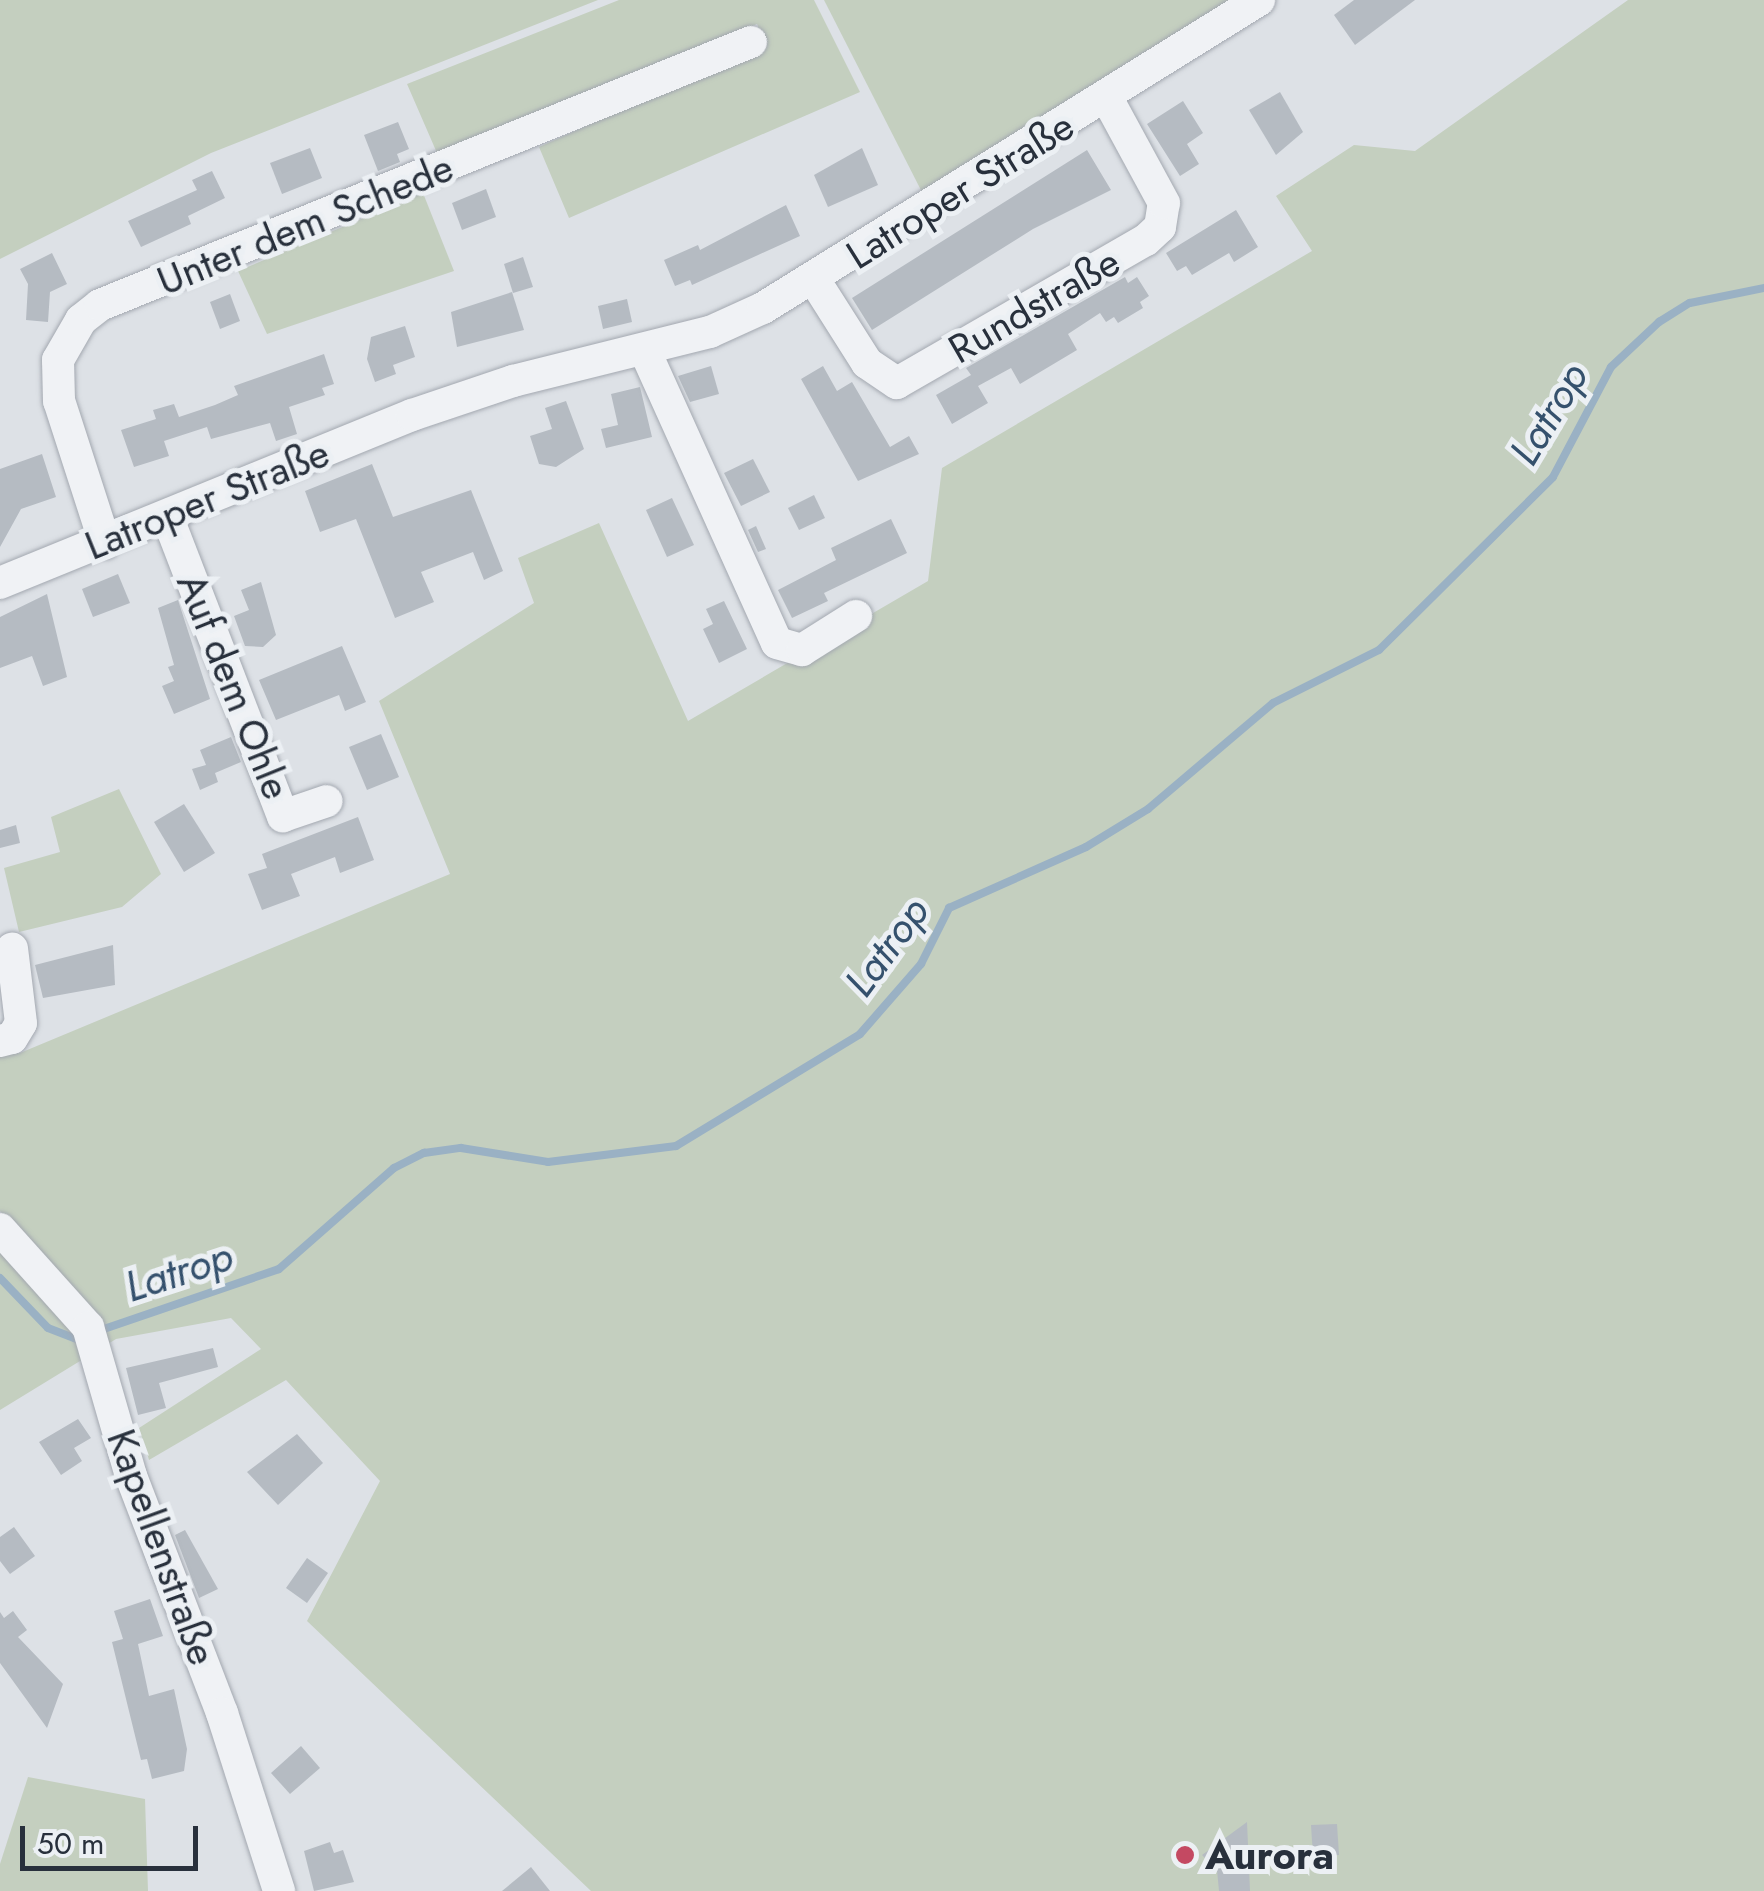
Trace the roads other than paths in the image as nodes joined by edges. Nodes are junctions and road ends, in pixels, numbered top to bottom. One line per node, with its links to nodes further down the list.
1 (1259, 0): 3 (street, Latroper Straße)
2 (751, 42): 7 (street, Unter dem Schede)
3 (1106, 98): 4 (street, Latroper Straße); 4 (street, Rundstraße)
4 (815, 281): 5 (street, Latroper Straße)
5 (646, 351): 6 (street, Latroper Straße); 9 (street)
6 (167, 516): 7 (street, Latroper Straße); 10 (street, Auf dem Ohle)
7 (105, 542): 8 (street, Latroper Straße)
8 (0, 583)
9 (856, 616)
10 (327, 801)
11 (12, 949): 12 (street)
12 (0, 1041)
13 (0, 1229): 14 (street, Kapellenstraße)
14 (279, 1891)

